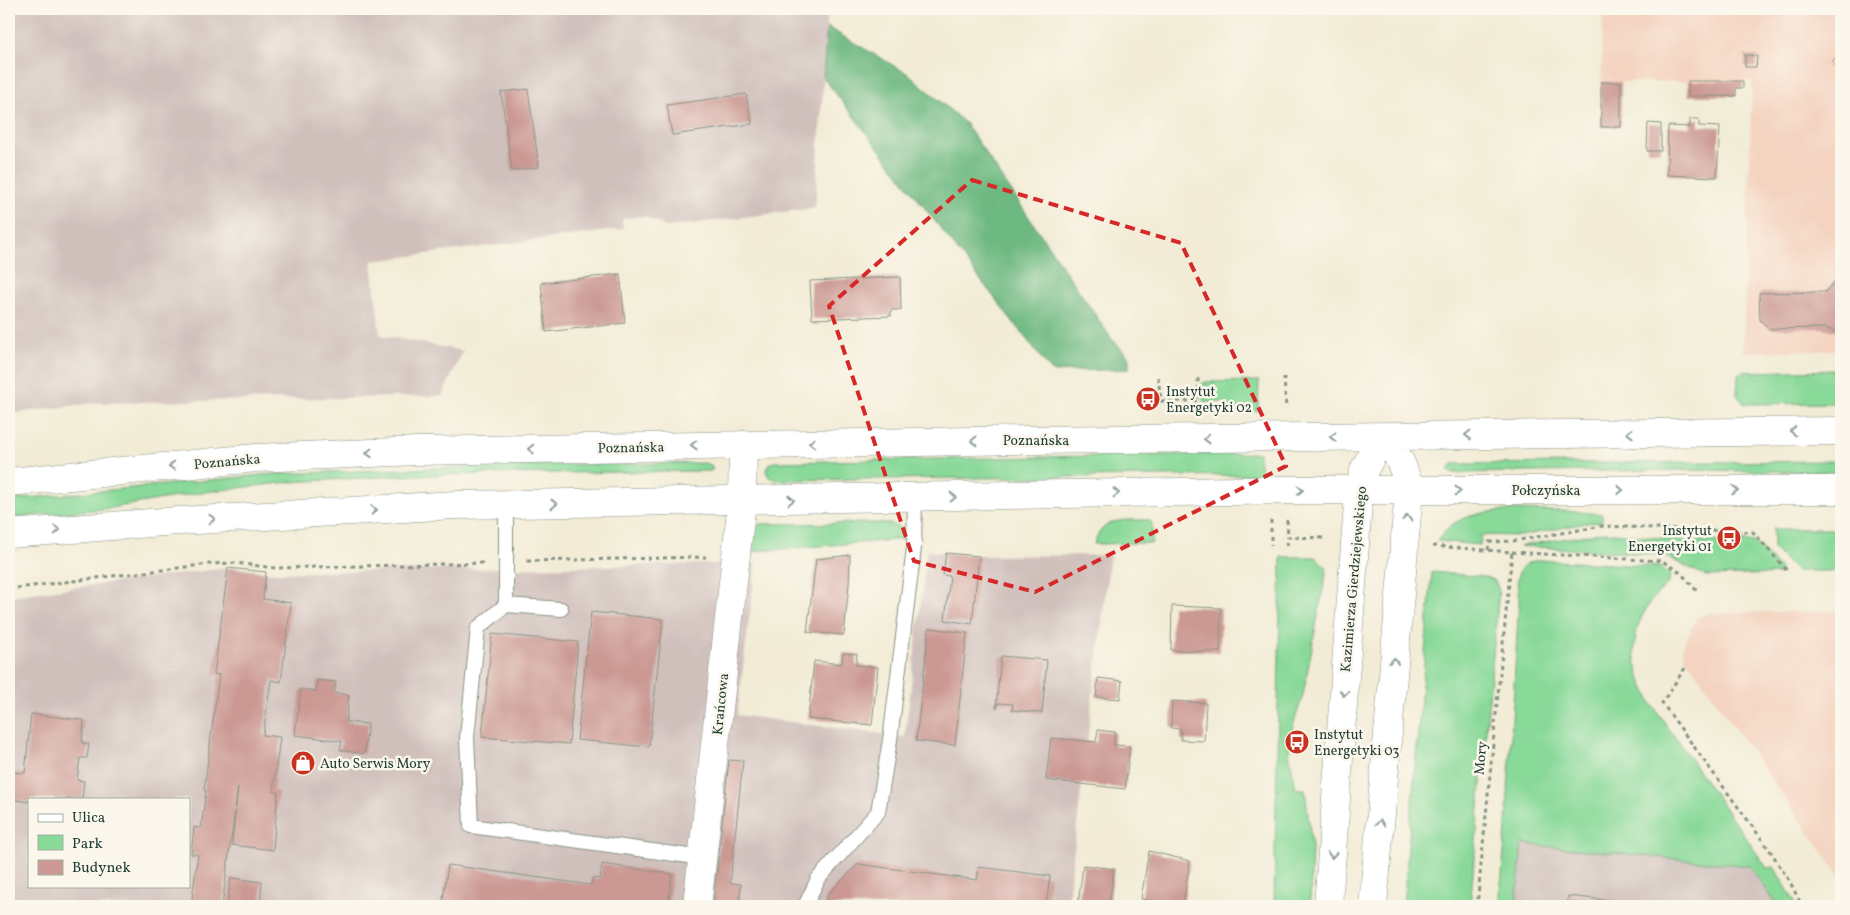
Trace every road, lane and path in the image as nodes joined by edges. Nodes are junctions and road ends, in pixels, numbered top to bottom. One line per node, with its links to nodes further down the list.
1 (1198, 376): 2 (path)
2 (1158, 377)
3 (1841, 431): 4 (main road, one-way to 4)
4 (1382, 436): 5 (main road, Poznańska, one-way to 5); 8 (main road, Kazimierza Gierdziejewskiego); 9 (main road)
5 (742, 445): 6 (main road, Poznańska, one-way to 6); 11 (main road, Krańcowa)
6 (9, 482)
7 (1841, 490): 9 (main road, Połczyńska, one-way to 7)
8 (1359, 491): 9 (main road, Połczyńska); 10 (main road, Połczyńska, one-way to 8); 34 (main road, Kazimierza Gierdziejewskiego, one-way to 34)
9 (1409, 491): 35 (main road, one-way to 9)
10 (915, 498): 11 (main road, one-way to 10); 33 (lane)
11 (742, 501): 12 (main road, one-way to 11); 23 (main road, Krańcowa)
12 (506, 505): 15 (main road, one-way to 12); 24 (lane)
13 (1270, 512): 18 (path)
14 (1287, 513): 16 (path)
15 (9, 534)
16 (1288, 536): 17 (path); 19 (path)
17 (1326, 538)
18 (1271, 544)
19 (1287, 546)
20 (1436, 546): 21 (path)
21 (1488, 550): 22 (path); 25 (path)
22 (1512, 552): 27 (path); 36 (path, Mory)
23 (737, 556): 24 (path); 31 (main road, Krańcowa)
24 (506, 562): 26 (path); 28 (lane)
25 (1788, 572)
26 (9, 588)
27 (1696, 591)
28 (506, 605): 29 (lane); 31 (lane)
29 (561, 609)
30 (1685, 668): 37 (path)
31 (703, 858): 32 (main road, Krańcowa)
32 (697, 906)
33 (805, 906)
34 (1328, 906)
35 (1372, 906)
36 (1477, 906)
37 (1802, 906)

